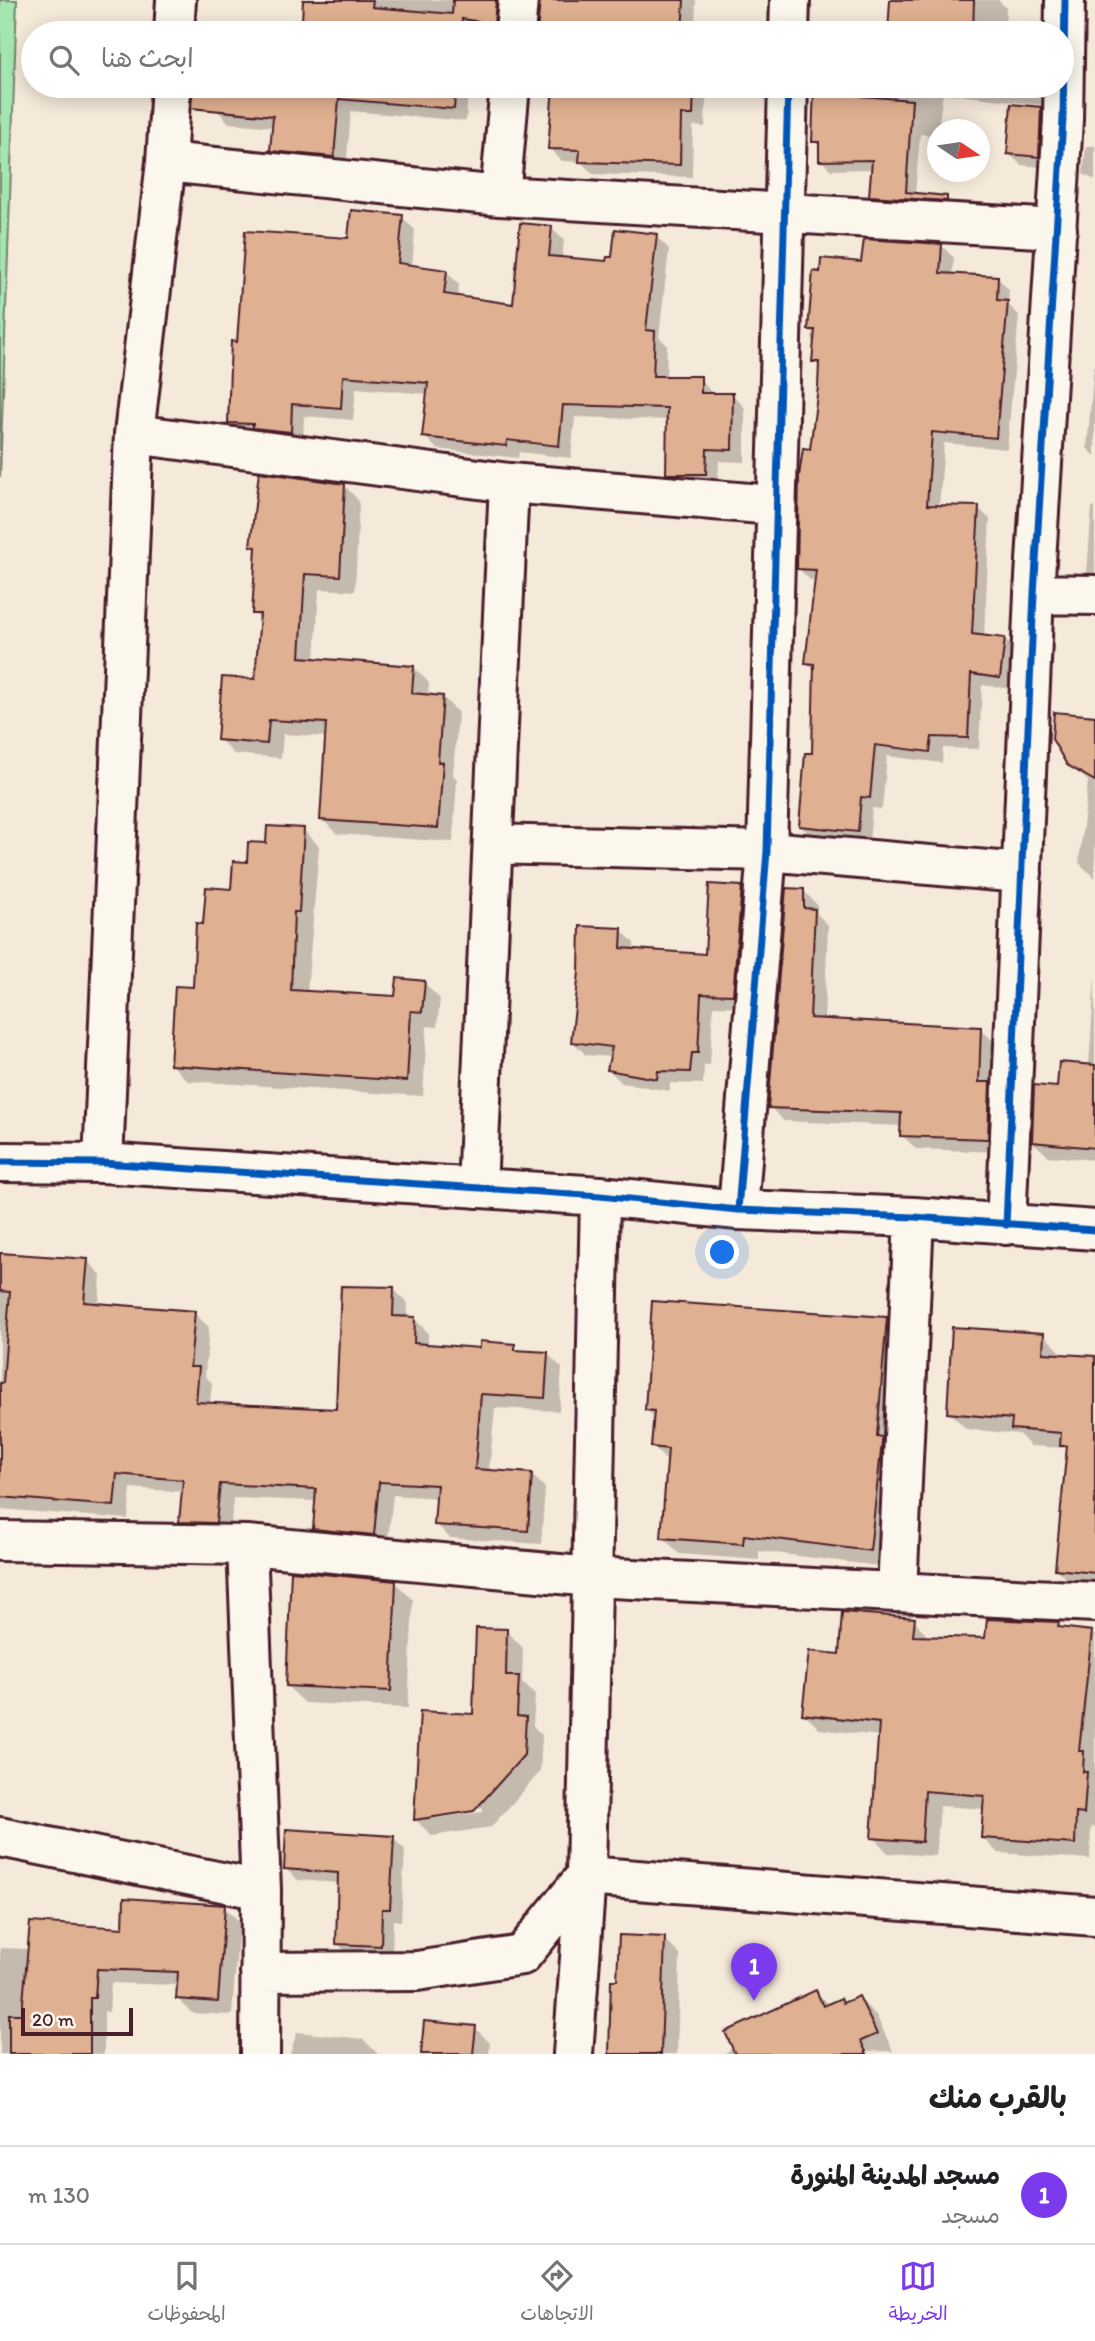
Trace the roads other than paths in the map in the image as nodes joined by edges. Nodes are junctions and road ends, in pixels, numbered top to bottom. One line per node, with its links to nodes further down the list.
1 (176, 0): 5 (street)
2 (518, 0): 6 (street)
3 (790, 0): 7 (street)
4 (1065, 0): 8 (street)
5 (175, 21)
6 (516, 21)
7 (789, 21)
8 (1067, 21)
9 (1074, 76): 13 (street)
10 (170, 98): 14 (street)
11 (509, 98): 15 (street)
12 (788, 98): 16 (street)
13 (1079, 119): 17 (street)
14 (166, 162): 15 (street); 18 (street)
15 (500, 196): 16 (street)
16 (786, 214): 17 (street); 20 (street)
17 (1056, 229): 21 (street)
18 (134, 434): 19 (street); 27 (street)
19 (509, 483): 20 (street); 23 (street)
20 (774, 505): 24 (street)
21 (1034, 594): 22 (street); 25 (street)
22 (1095, 595)
23 (493, 844): 24 (street); 28 (street)
24 (767, 851): 25 (street); 30 (street)
25 (1023, 873): 32 (street)
26 (0, 1162): 27 (street)
27 (103, 1163): 28 (street)
28 (477, 1188): 29 (street)
29 (600, 1196): 30 (street); 36 (street)
30 (738, 1210): 31 (street)
31 (915, 1217): 32 (street); 37 (street)
32 (1006, 1224): 33 (street)
33 (1095, 1230)
34 (0, 1541): 35 (street)
35 (247, 1545): 36 (street); 41 (street)
36 (592, 1577): 37 (street); 40 (street)
37 (897, 1592): 38 (street)
38 (1095, 1602)
39 (0, 1837): 41 (street)
40 (586, 1877): 42 (street); 43 (street); 45 (street)
41 (261, 1890): 43 (street)
42 (1095, 1916)
43 (260, 1972): 44 (street)
44 (260, 2054)
45 (573, 2054)

